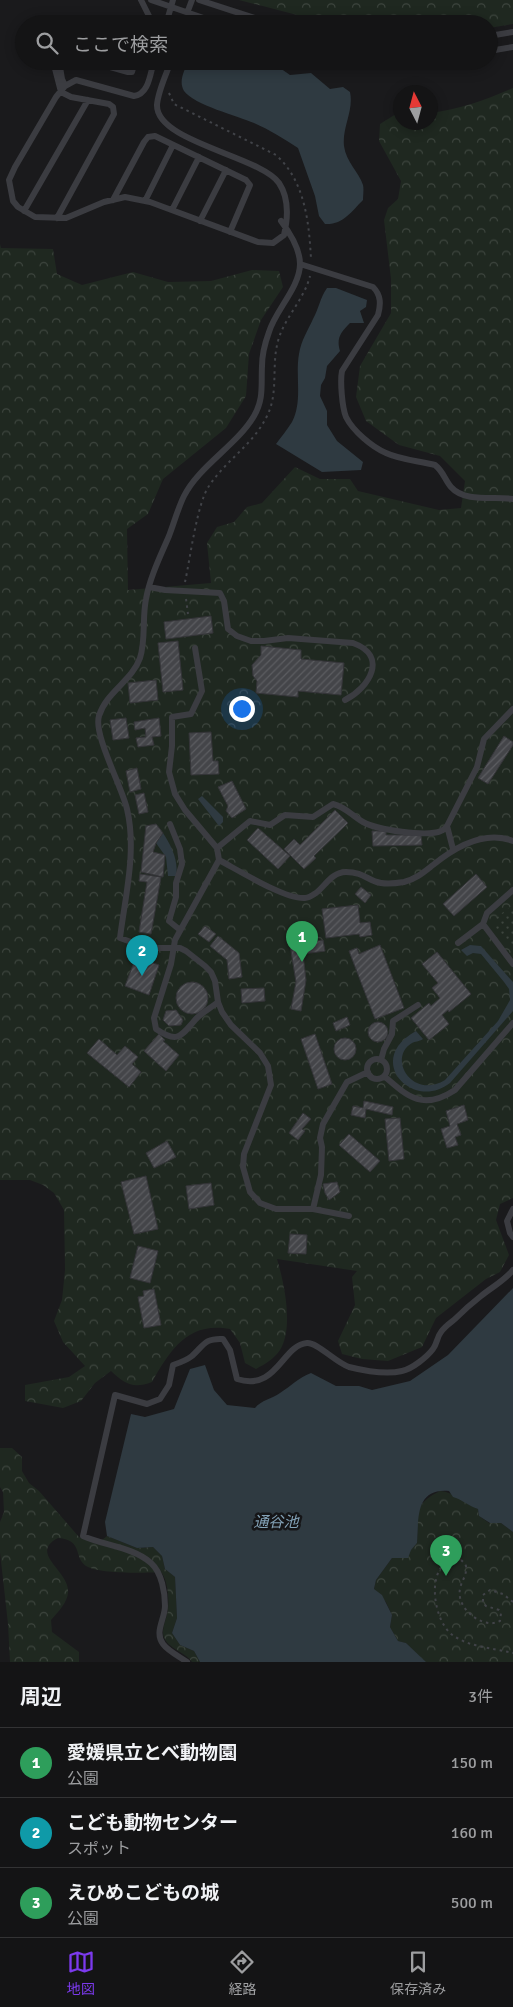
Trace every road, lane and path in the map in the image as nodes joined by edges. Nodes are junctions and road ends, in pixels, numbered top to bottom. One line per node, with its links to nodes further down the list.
1 (141, 0): 8 (lane)
2 (151, 0): 6 (lane)
3 (173, 0): 6 (lane)
4 (192, 0): 7 (lane)
5 (199, 0): 11 (lane)
6 (171, 7): 7 (lane); 9 (lane)
7 (187, 13): 10 (lane)
8 (148, 15)
9 (169, 15)
10 (193, 15)
11 (245, 15)
12 (513, 32): 13 (lane)
13 (498, 34)
14 (513, 47): 15 (lane)
15 (498, 50)
16 (56, 70): 23 (lane)
17 (60, 70): 23 (lane)
18 (121, 70): 19 (lane)
19 (133, 70)
20 (151, 70): 23 (lane)
21 (168, 70): 35 (lane)
22 (169, 88): 38 (path)
23 (63, 89): 24 (lane); 31 (lane)
24 (88, 100): 31 (lane); 32 (lane)
25 (173, 145): 26 (lane); 28 (lane); 29 (lane)
26 (199, 157): 27 (lane); 30 (lane)
27 (226, 170): 33 (lane); 36 (lane)
28 (113, 200): 29 (lane); 32 (lane)
29 (145, 200): 30 (lane)
30 (172, 210): 33 (lane)
31 (24, 211): 32 (lane)
32 (57, 218)
33 (200, 221): 36 (lane)
34 (281, 221): 35 (lane)
35 (286, 227): 36 (lane); 37 (lane)
36 (230, 232)
37 (300, 264): 38 (lane); 40 (lane)
38 (312, 268): 39 (lane); 41 (path)
39 (513, 499)
40 (149, 587): 41 (lane); 57 (lane)
41 (185, 591): 42 (path); 44 (lane)
42 (188, 614)
43 (195, 648): 50 (lane)
44 (344, 700)
45 (513, 709): 46 (lane)
46 (510, 715): 48 (lane)
47 (170, 824): 55 (lane)
48 (447, 826): 50 (lane); 51 (lane)
49 (513, 841): 51 (lane)
50 (217, 848): 52 (lane)
51 (453, 849): 52 (lane)
52 (219, 860): 55 (lane)
53 (513, 890): 54 (lane)
54 (483, 924): 56 (lane); 58 (lane)
55 (180, 930): 57 (lane)
56 (458, 943)
57 (174, 949): 59 (lane); 59 (lane)
58 (513, 964)
59 (218, 1002): 65 (lane)
60 (418, 1005): 62 (lane)
61 (513, 1024): 64 (lane)
62 (381, 1060): 63 (lane); 64 (lane)
63 (368, 1072): 64 (lane); 65 (lane)
64 (384, 1076)
65 (313, 1209): 67 (lane)
66 (513, 1209): 68 (lane)
67 (349, 1216)
68 (513, 1237)
69 (513, 1270): 72 (lane)
70 (513, 1602): 71 (path)
71 (513, 1653)
72 (187, 1662)

